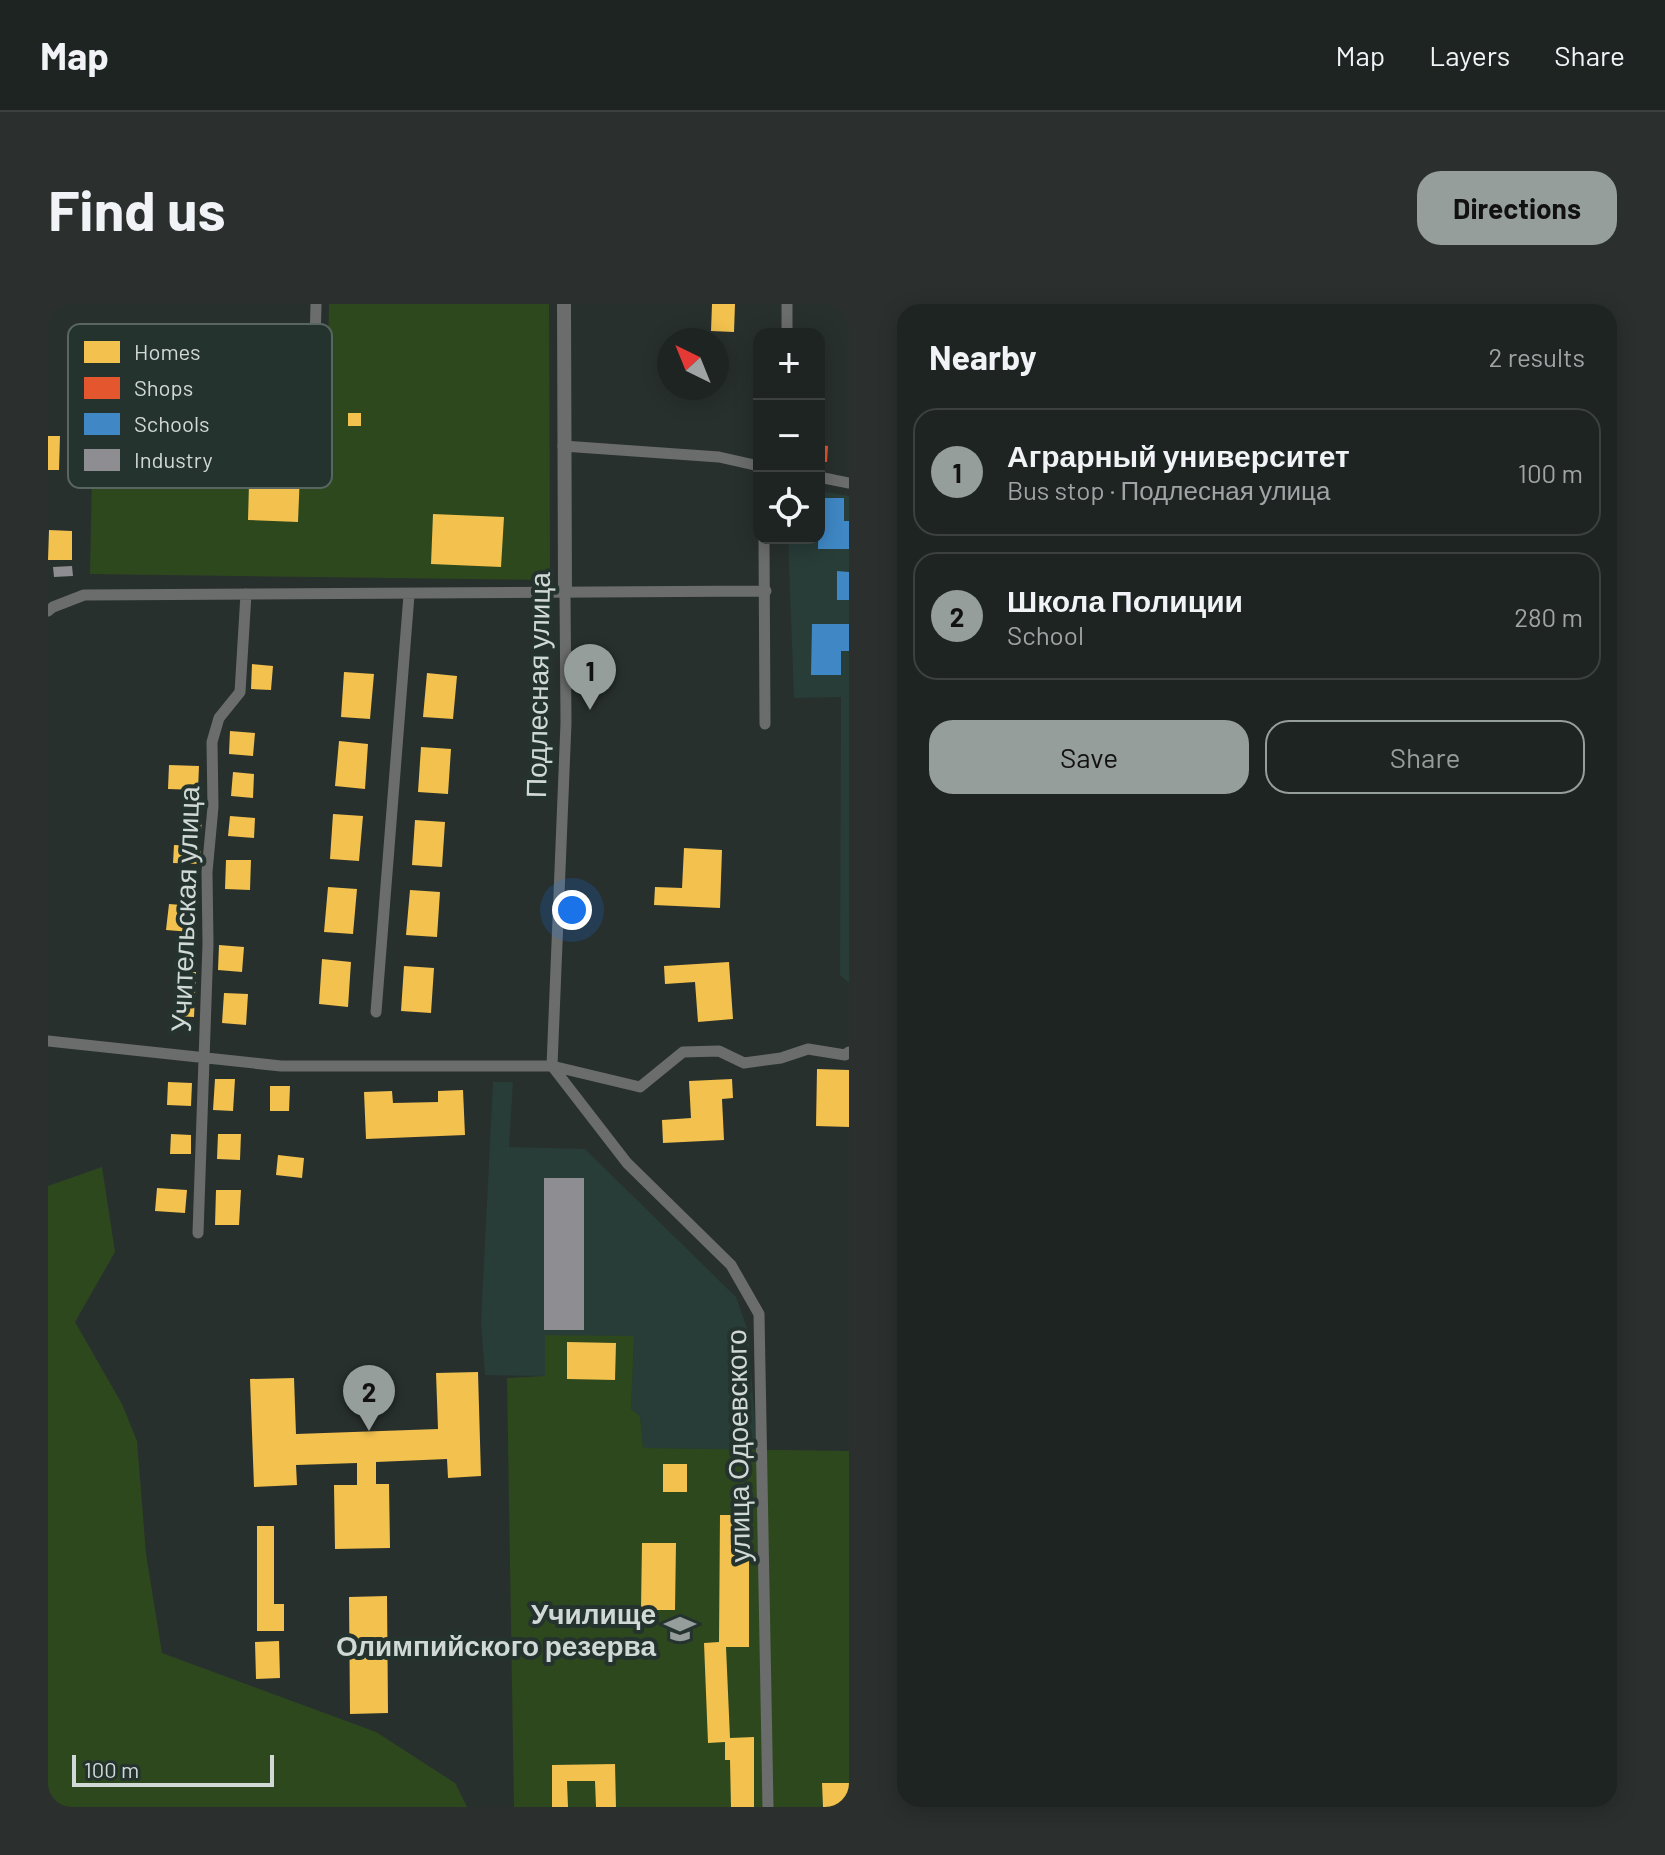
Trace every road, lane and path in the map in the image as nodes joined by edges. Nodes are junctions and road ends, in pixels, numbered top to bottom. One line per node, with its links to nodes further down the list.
1 (316, 304): 4 (street)
2 (564, 304): 6 (street, Подлесная улица)
3 (787, 304): 5 (street)
4 (315, 324)
5 (787, 328)
6 (563, 446): 7 (street); 12 (street, Подлесная улица)
7 (753, 465)
8 (825, 478): 9 (street)
9 (849, 483)
10 (764, 544): 11 (street)
11 (766, 591): 12 (street); 16 (street)
12 (565, 593): 14 (street); 21 (street, Подлесная улица)
13 (246, 594): 14 (street); 15 (street); 20 (street, Учительская улица)
14 (409, 595): 17 (street)
15 (48, 611)
16 (765, 724)
17 (376, 1012)
18 (48, 1041): 20 (street)
19 (849, 1052): 21 (street)
20 (203, 1057): 21 (street); 22 (street, Учительская улица)
21 (552, 1066): 23 (street, улица Одоевского)
22 (198, 1233)
23 (768, 1807)

